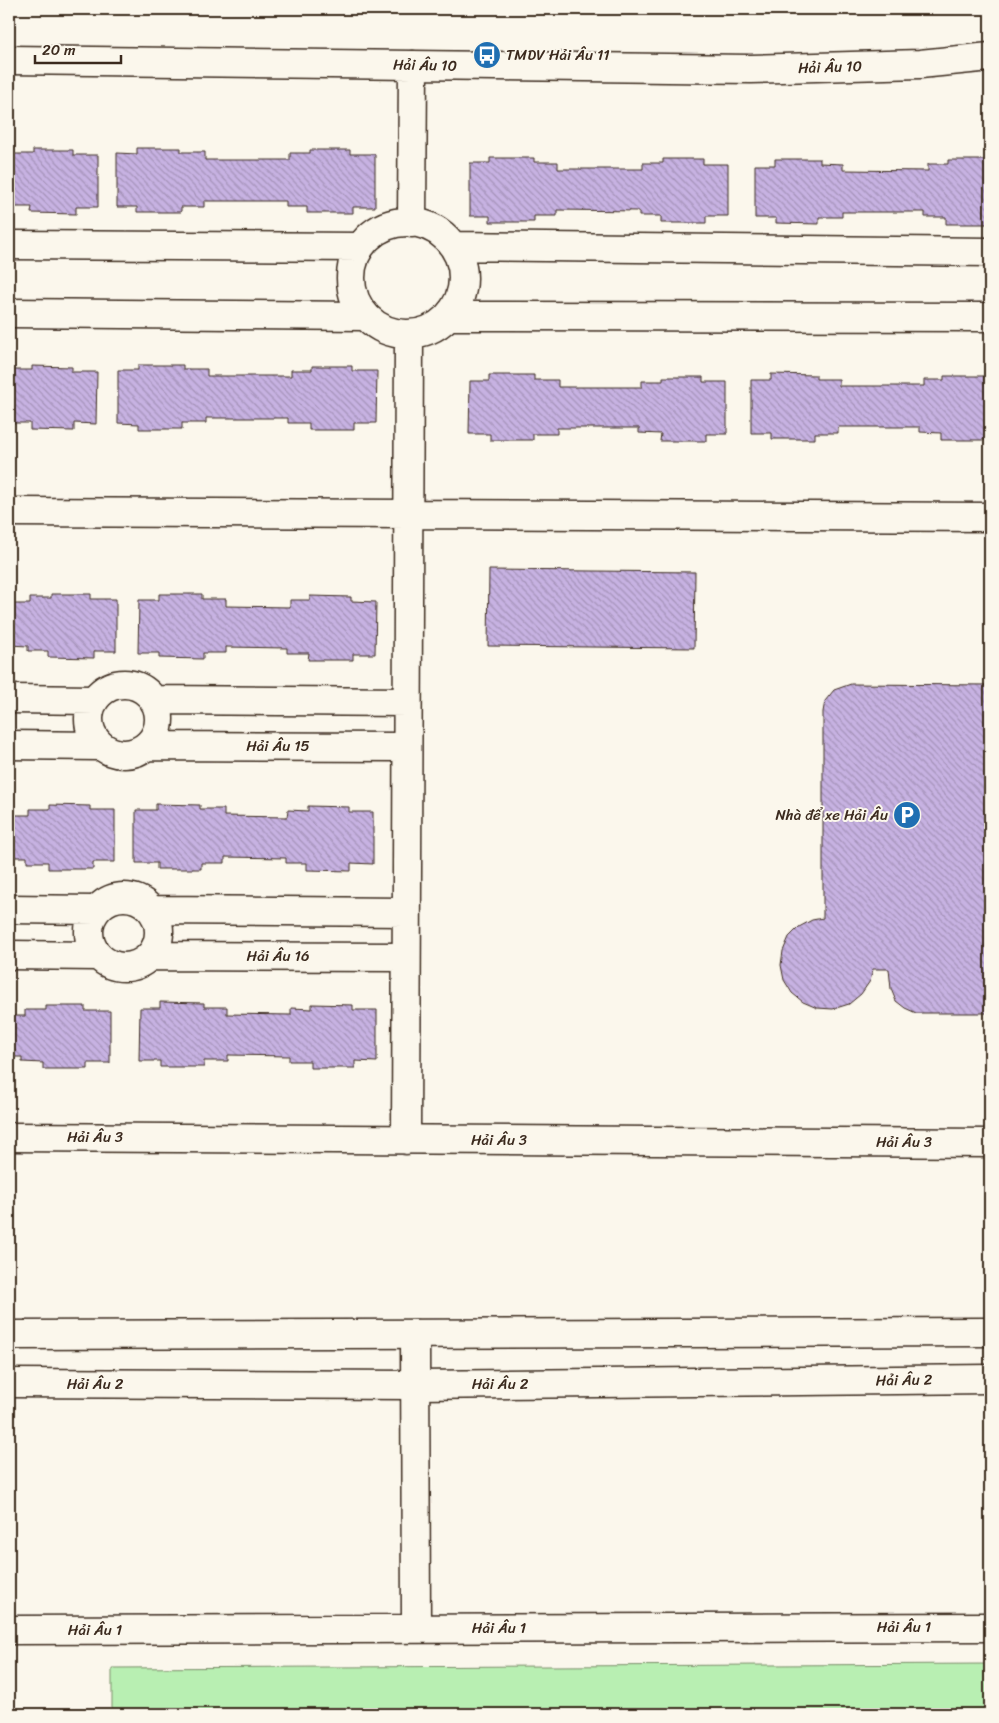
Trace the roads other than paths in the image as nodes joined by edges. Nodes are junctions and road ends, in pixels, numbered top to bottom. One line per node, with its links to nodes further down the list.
1 (990, 57): 3 (street, Hải Âu 10)
2 (9, 60): 3 (street, Hải Âu 10)
3 (413, 65): 4 (street)
4 (412, 223): 6 (street); 7 (street)
5 (9, 245): 7 (street)
6 (454, 246): 8 (street); 11 (street)
7 (360, 247): 10 (street)
8 (990, 252)
9 (9, 313): 10 (street)
10 (365, 316): 13 (street)
11 (450, 316): 12 (street); 13 (street)
12 (990, 317)
13 (409, 334): 15 (street)
14 (9, 512): 15 (street)
15 (408, 512): 16 (street); 20 (street)
16 (990, 517)
17 (9, 699): 18 (street)
18 (94, 700): 19 (street); 22 (street)
19 (154, 700): 20 (street); 23 (street)
20 (407, 702): 24 (street)
21 (9, 745): 22 (street, Hải Âu 15)
22 (100, 746): 23 (street, Hải Âu 15)
23 (148, 746): 24 (street, Hải Âu 15)
24 (407, 747): 28 (street)
25 (9, 909): 26 (street)
26 (95, 910): 27 (street); 30 (street)
27 (152, 910): 28 (street); 31 (street)
28 (406, 912): 32 (street)
29 (9, 955): 30 (street, Hải Âu 16)
30 (97, 956): 31 (street, Hải Âu 16)
31 (150, 956): 32 (street, Hải Âu 16)
32 (406, 957): 34 (street)
33 (9, 1137): 34 (street, Hải Âu 3)
34 (406, 1140): 35 (street, Hải Âu 3)
35 (990, 1143)
36 (990, 1332): 37 (street)
37 (415, 1334): 38 (street); 41 (street)
38 (9, 1335)
39 (990, 1380): 41 (street, Hải Âu 2)
40 (9, 1383): 41 (street, Hải Âu 2)
41 (415, 1385): 43 (street)
42 (990, 1627): 43 (street, Hải Âu 1)
43 (416, 1628): 44 (street, Hải Âu 1)
44 (9, 1630)

